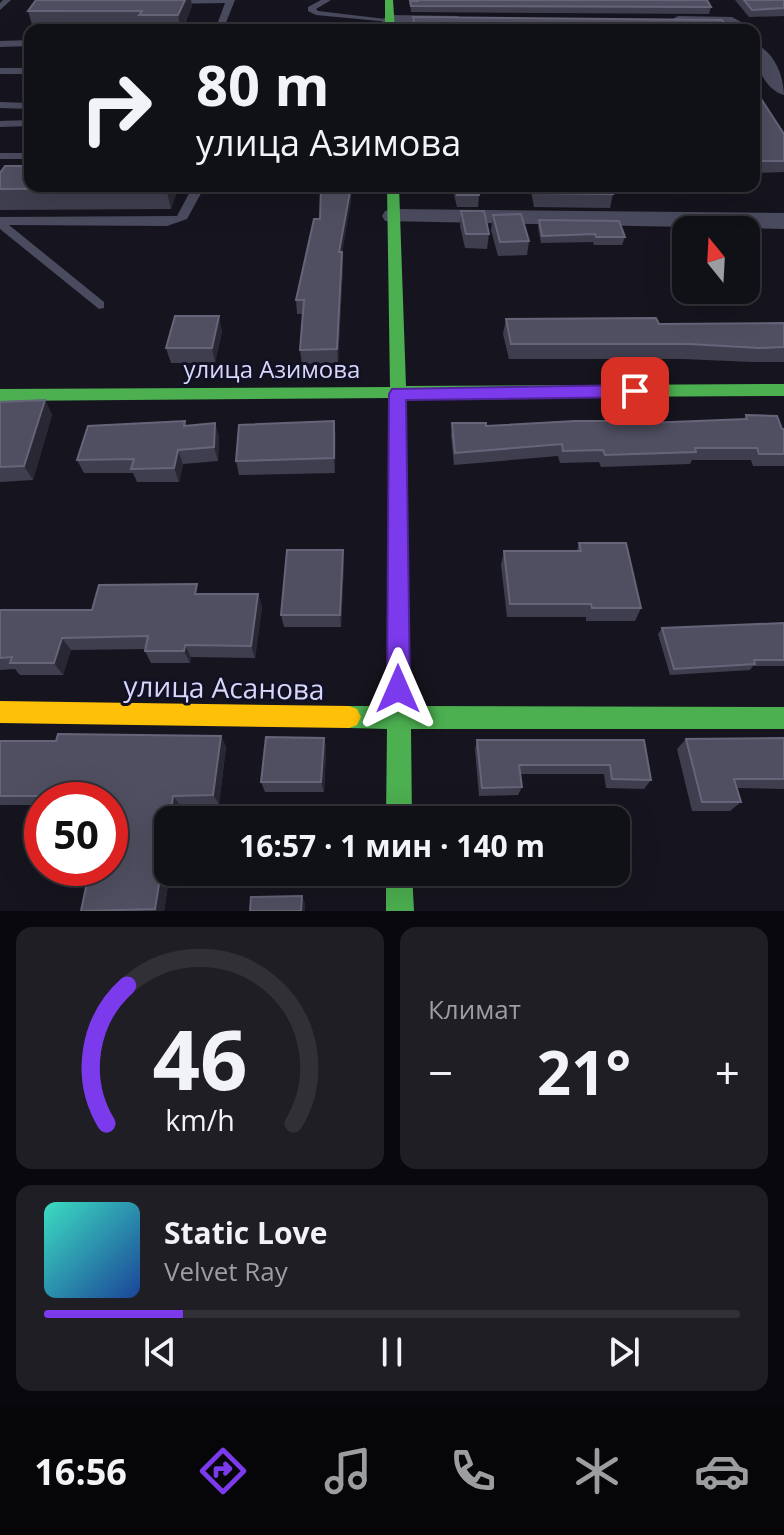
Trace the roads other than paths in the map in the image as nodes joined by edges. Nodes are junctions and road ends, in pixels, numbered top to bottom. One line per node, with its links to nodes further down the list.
1 (7, 0): 7 (lane)
2 (231, 0): 6 (lane); 10 (lane)
3 (327, 0): 11 (lane)
4 (389, 0): 12 (street)
5 (716, 0): 15 (street)
6 (151, 2)
7 (0, 8)
8 (483, 21): 13 (street)
9 (654, 21): 14 (street)
10 (221, 24)
11 (384, 24)
12 (390, 24)
13 (413, 24)
14 (703, 24)
15 (734, 24)
16 (24, 43): 17 (lane)
17 (0, 44)
18 (760, 61): 21 (street)
19 (0, 71): 20 (lane)
20 (24, 71)
21 (779, 95)
22 (0, 105): 23 (lane)
23 (24, 106)
24 (24, 123): 25 (lane)
25 (0, 124)
26 (0, 156): 27 (lane)
27 (24, 156)
28 (196, 192): 32 (lane)
29 (393, 192): 30 (street)
30 (394, 216): 31 (street); 35 (street)
31 (784, 221)
32 (0, 222): 33 (lane)
33 (99, 305)
34 (784, 390): 35 (street, улица Азимова)
35 (398, 394): 36 (street, улица Азимова); 38 (street)
36 (0, 395)
37 (0, 712): 38 (street, улица Асанова)
38 (399, 718): 39 (street, улица Асанова); 40 (street)
39 (784, 718)
40 (399, 806)
41 (399, 886): 42 (street)
42 (400, 911)

